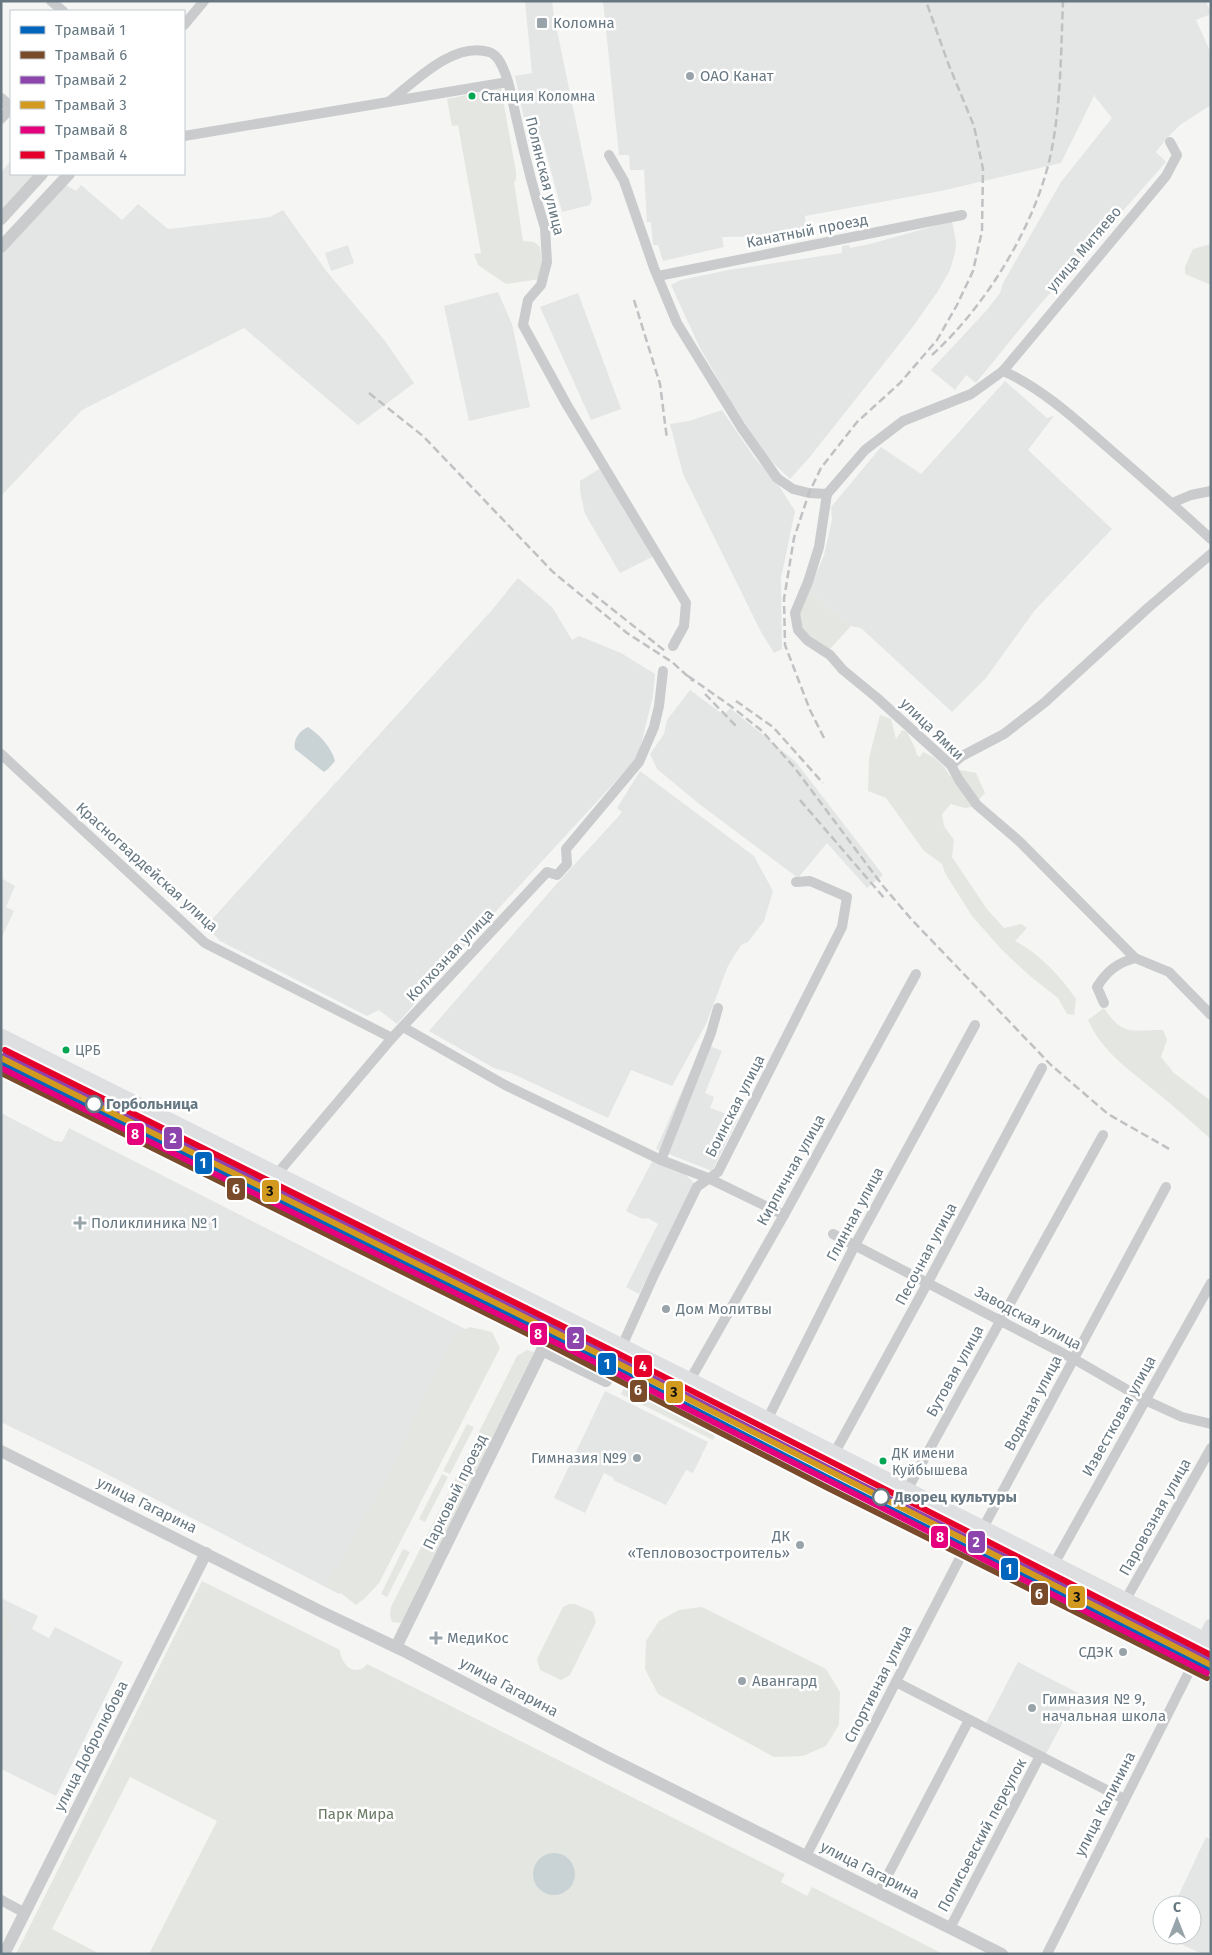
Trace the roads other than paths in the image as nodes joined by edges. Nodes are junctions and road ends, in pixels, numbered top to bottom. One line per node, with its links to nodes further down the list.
1 (51, 1): 3 (street)
2 (204, 1): 4 (street)
3 (61, 10)
4 (185, 24)
5 (508, 82): 6 (street); 6 (street, Полянская улица); 24 (street, Полянская улица)
6 (390, 101): 9 (street, Полянская улица)
7 (10, 109): 8 (street)
8 (1, 119)
9 (185, 136)
10 (1170, 142): 18 (street, улица Митяево)
11 (609, 155): 17 (street)
12 (41, 175): 15 (street)
13 (68, 175): 16 (street)
14 (962, 215): 17 (street, Канатный проезд)
15 (1, 219)
16 (1, 247)
17 (658, 276): 20 (street)
18 (1003, 371): 20 (street, улица Митяево); 21 (street)
19 (1211, 491): 21 (street)
20 (827, 494): 27 (street, улица Ямки)
21 (1172, 503): 22 (street)
22 (1211, 540)
23 (1211, 554): 27 (street)
24 (673, 646)
25 (663, 670): 35 (street, Колхозная улица)
26 (1, 754): 37 (street, Красногвардейская улица)
27 (952, 765): 29 (street, улица Ямки)
28 (796, 882): 42 (street, Боинская улица)
29 (1135, 958): 31 (street); 33 (street, улица Ямки)
30 (916, 974): 44 (street, Кирпичная улица)
31 (1104, 1003)
32 (718, 1008): 40 (street)
33 (1211, 1015)
34 (975, 1025): 46 (street, Глинная улица)
35 (403, 1028): 37 (street, Колхозная улица); 40 (street)
36 (1, 1036): 41 (main road)
37 (392, 1038): 41 (street, Колхозная улица)
38 (1042, 1068): 47 (street, Песочная улица)
39 (1102, 1136): 49 (street, Бутовая улица)
40 (661, 1160): 42 (street)
41 (277, 1174): 50 (main road)
42 (708, 1178): 44 (street); 50 (street, Боинская улица)
43 (1166, 1187): 51 (street, Водяная улица)
44 (784, 1215): 52 (street, Кирпичная улица)
45 (833, 1234): 46 (street, Заводская улица)
46 (855, 1245): 47 (street, Заводская улица); 54 (street, Глинная улица)
47 (928, 1282): 49 (street, Заводская улица); 58 (street, Песочная улица)
48 (1211, 1284): 53 (street, Известковая улица)
49 (1000, 1320): 51 (street, Заводская улица); 59 (street, Бутовая улица)
50 (622, 1346): 52 (main road); 66 (street, Парковый проезд)
51 (1074, 1359): 53 (street, Заводская улица); 60 (street, Водяная улица)
52 (690, 1380): 54 (main road)
53 (1145, 1400): 55 (street, Заводская улица); 63 (street, Известковая улица)
54 (767, 1420): 58 (main road)
55 (1211, 1424)
56 (1211, 1448): 64 (street, Паровозная улица)
57 (1, 1451): 61 (street, улица Гагарина)
58 (834, 1454): 59 (main road)
59 (907, 1490): 60 (main road)
60 (980, 1526): 62 (street, Спортивная улица); 63 (main road)
61 (206, 1553): 66 (street, улица Гагарина); 76 (street, улица Добролюбова)
62 (962, 1554): 67 (street); 69 (street, Спортивная улица)
63 (1054, 1564): 64 (main road)
64 (1125, 1601): 65 (main road)
65 (1208, 1636)
66 (396, 1647): 73 (street, улица Гагарина)
67 (1191, 1668): 68 (street); 72 (street, улица Калинина)
68 (1211, 1678)
69 (896, 1682): 70 (street); 73 (street, Спортивная улица)
70 (969, 1720): 71 (street); 74 (street)
71 (1040, 1756): 72 (street); 77 (street, Полисьевский переулок)
72 (1124, 1799): 80 (street, улица Калинина)
73 (806, 1856): 74 (street, улица Гагарина)
74 (879, 1892): 77 (street, улица Гагарина)
75 (1, 1900): 76 (street)
76 (25, 1913): 78 (street, улица Добролюбова)
77 (950, 1928): 79 (street, улица Гагарина)
78 (4, 1954)
79 (1002, 1954)
80 (1047, 1954)

